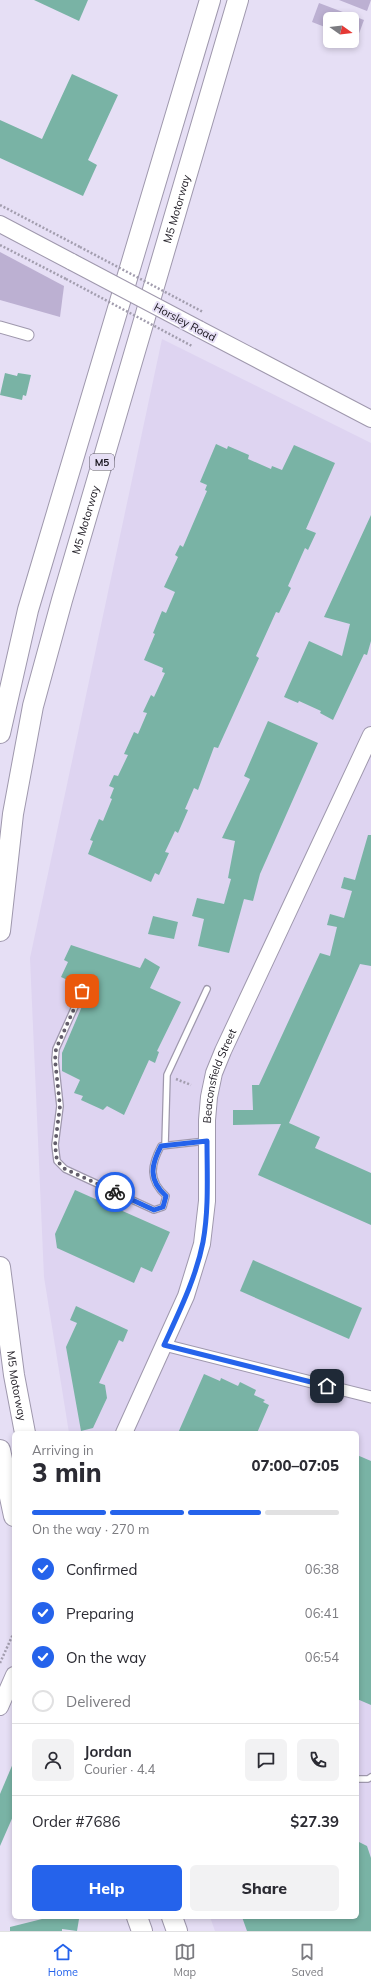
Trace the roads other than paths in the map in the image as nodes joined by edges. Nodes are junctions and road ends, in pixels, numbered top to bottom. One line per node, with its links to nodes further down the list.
1 (210, 0): 7 (highway, M5)
2 (238, 0): 9 (highway, M5 Motorway / M5)
3 (0, 224): 6 (main road, Horsley Road, bridge)
4 (0, 327): 5 (street)
5 (28, 335)
6 (371, 419)
7 (0, 733)
8 (371, 735): 12 (main road, Beaconsfield Street)
9 (0, 931)
10 (207, 989): 13 (lane)
11 (82, 991): 13 (lane)
12 (207, 1141): 13 (lane); 15 (main road, Beaconsfield Street)
13 (165, 1145)
14 (0, 1267): 17 (highway, M5 Motorway)
15 (164, 1345): 16 (street); 18 (main road, Beaconsfield Street)
16 (371, 1397)
17 (25, 1431)
18 (125, 1431)
19 (0, 1450): 20 (highway)
20 (12, 1507)
21 (12, 1678): 22 (main road)
22 (0, 1707)
23 (371, 1777): 24 (lane)
24 (359, 1779)
25 (138, 1919): 27 (highway)
26 (173, 1919): 28 (highway)
27 (142, 1931)
28 (176, 1931)

